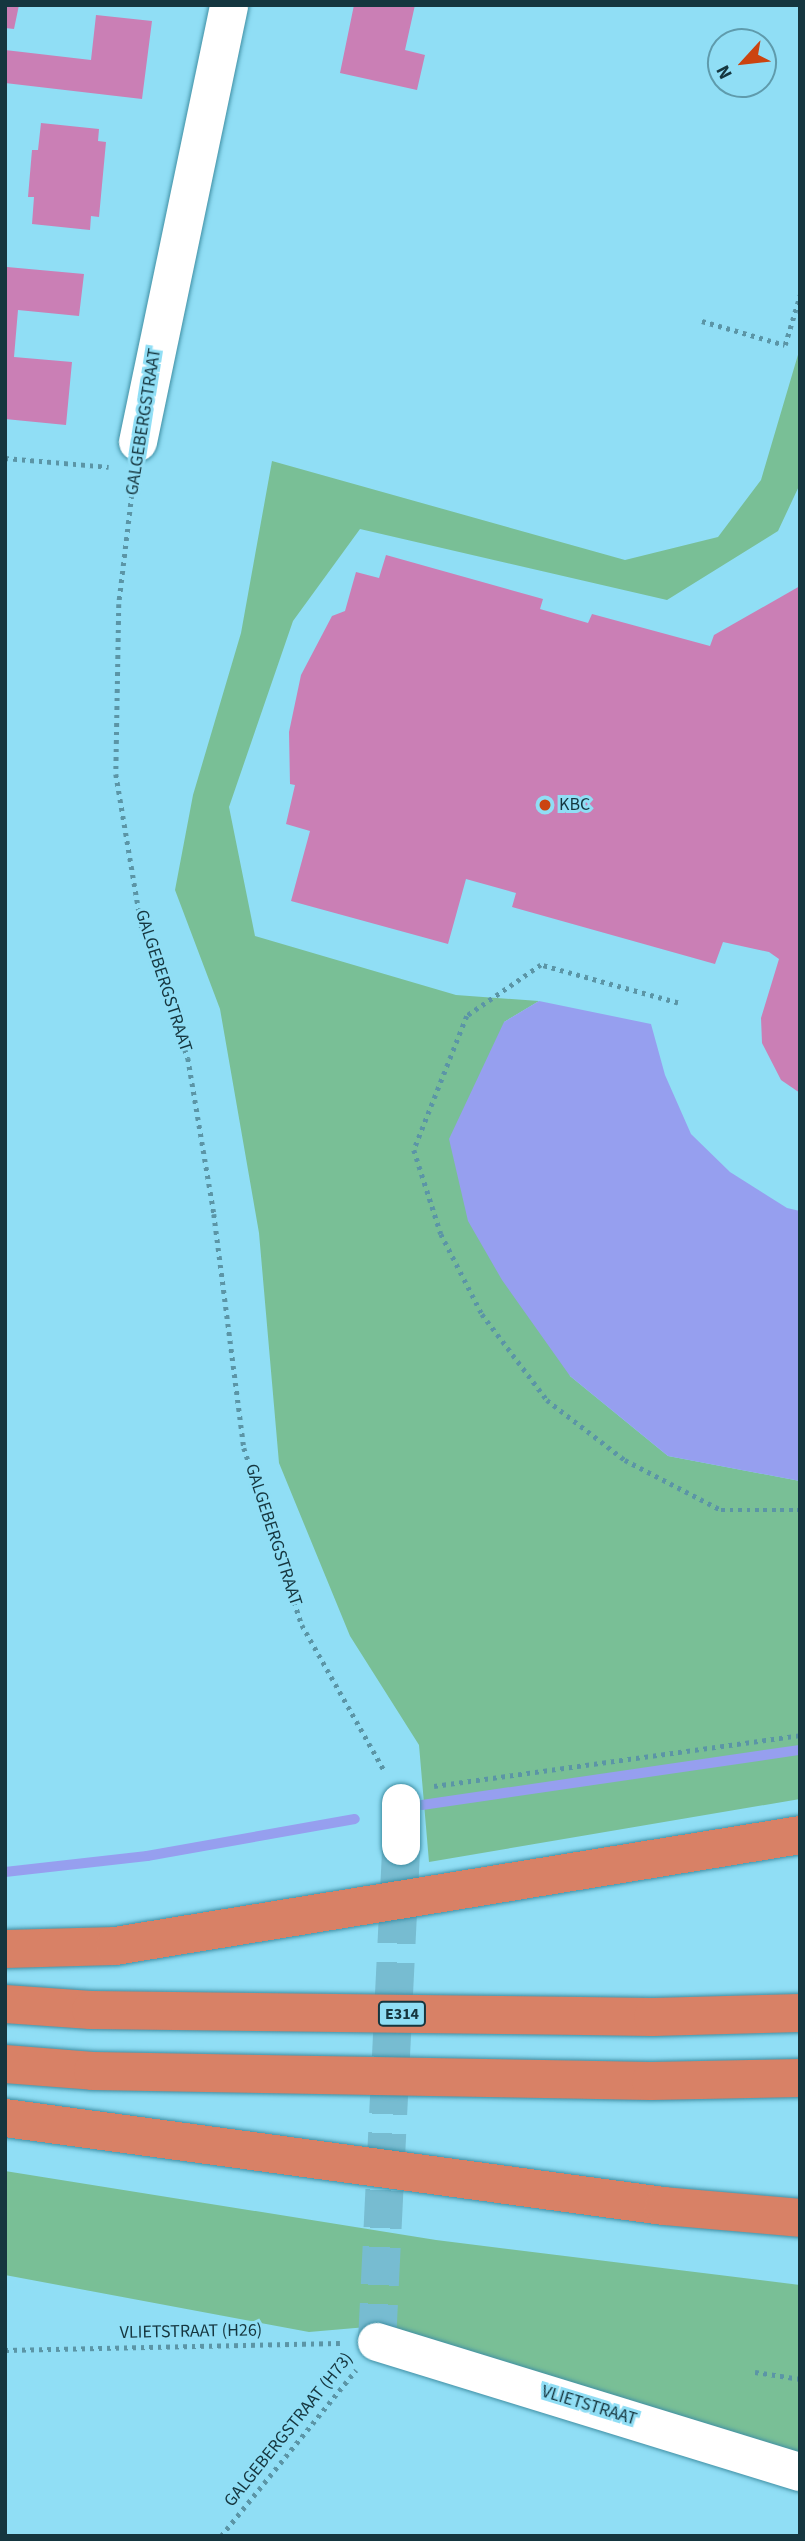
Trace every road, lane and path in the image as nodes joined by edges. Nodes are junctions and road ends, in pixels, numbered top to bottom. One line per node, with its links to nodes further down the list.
1 (229, 5): 4 (street, GALGEBERGSTRAAT)
2 (800, 295): 3 (path)
3 (702, 321)
4 (137, 456): 5 (path); 9 (path, GALGEBERGSTRAAT)
5 (5, 458)
6 (678, 1003): 7 (path)
7 (800, 1510)
8 (800, 1735): 9 (path)
9 (401, 1803): 11 (street)
10 (800, 1835): 12 (highway)
11 (401, 1846)
12 (5, 1949)
13 (5, 2004): 14 (highway, E314)
14 (800, 2013)
15 (5, 2064): 16 (highway)
16 (800, 2078)
17 (5, 2118): 18 (highway)
18 (800, 2218)
19 (377, 2342): 20 (path, VLIETSTRAAT (H26)); 23 (street, VLIETSTRAAT); 24 (path, GALGEBERGSTRAAT (H73))
20 (5, 2350)
21 (755, 2372): 22 (path)
22 (800, 2379)
23 (800, 2472)
24 (221, 2536)

